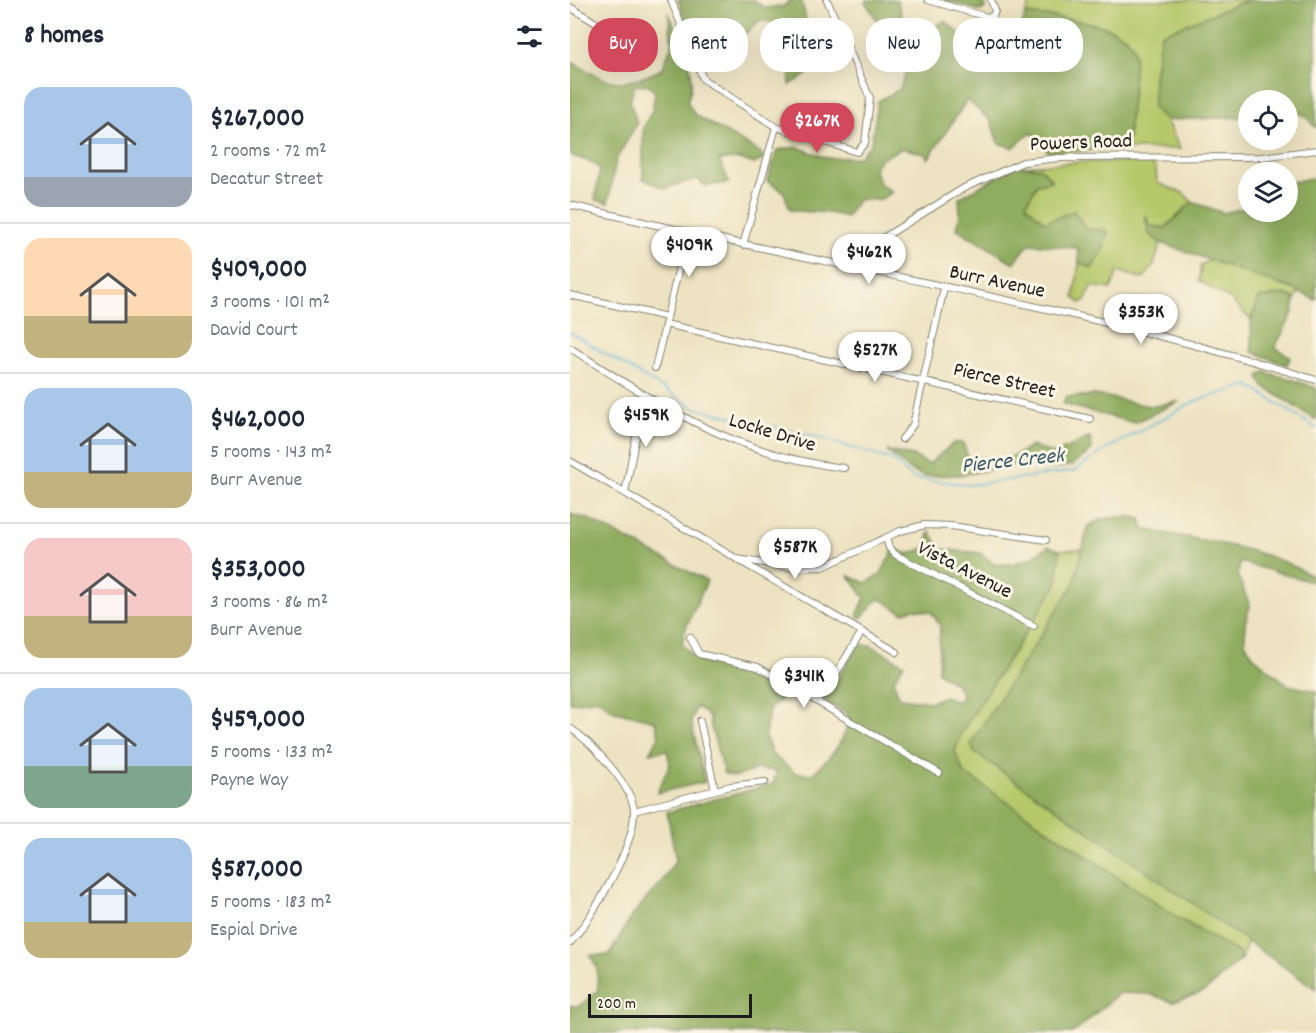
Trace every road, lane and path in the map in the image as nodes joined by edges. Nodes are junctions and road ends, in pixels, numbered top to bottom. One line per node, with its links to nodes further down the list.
1 (672, 0): 7 (street)
2 (826, 0): 7 (street)
3 (928, 0): 4 (street)
4 (991, 0)
5 (570, 7): 6 (street)
6 (588, 18)
7 (776, 127): 11 (street)
8 (1316, 150): 12 (street, Powers Road)
9 (570, 205): 10 (street, Burr Avenue)
10 (687, 233): 11 (street, Burr Avenue); 15 (street)
11 (743, 245): 12 (street, Burr Avenue)
12 (839, 265): 13 (street, Burr Avenue)
13 (944, 288): 18 (street); 19 (street, Burr Avenue)
14 (570, 295): 15 (street, Pierce Street)
15 (666, 321): 17 (street); 18 (street, Pierce Street)
16 (570, 348): 20 (street, Locke Drive)
17 (655, 368)
18 (922, 380): 21 (street, Pierce Street); 22 (street)
19 (1316, 380)
20 (648, 399): 24 (street, Locke Drive); 25 (street)
21 (1090, 419)
22 (902, 439)
23 (570, 461): 25 (street)
24 (844, 468)
25 (625, 494): 28 (street)
26 (886, 538): 27 (street); 28 (street); 29 (street, Vista Avenue)
27 (1046, 540)
28 (736, 559): 30 (street)
29 (1034, 626)
30 (861, 633): 32 (street); 33 (street)
31 (690, 637): 33 (street)
32 (897, 652)
33 (815, 700): 36 (street)
34 (700, 721): 38 (street)
35 (570, 728): 39 (street)
36 (939, 773)
37 (765, 782): 38 (street)
38 (715, 790): 39 (street)
39 (634, 811): 40 (street)
40 (570, 943)

